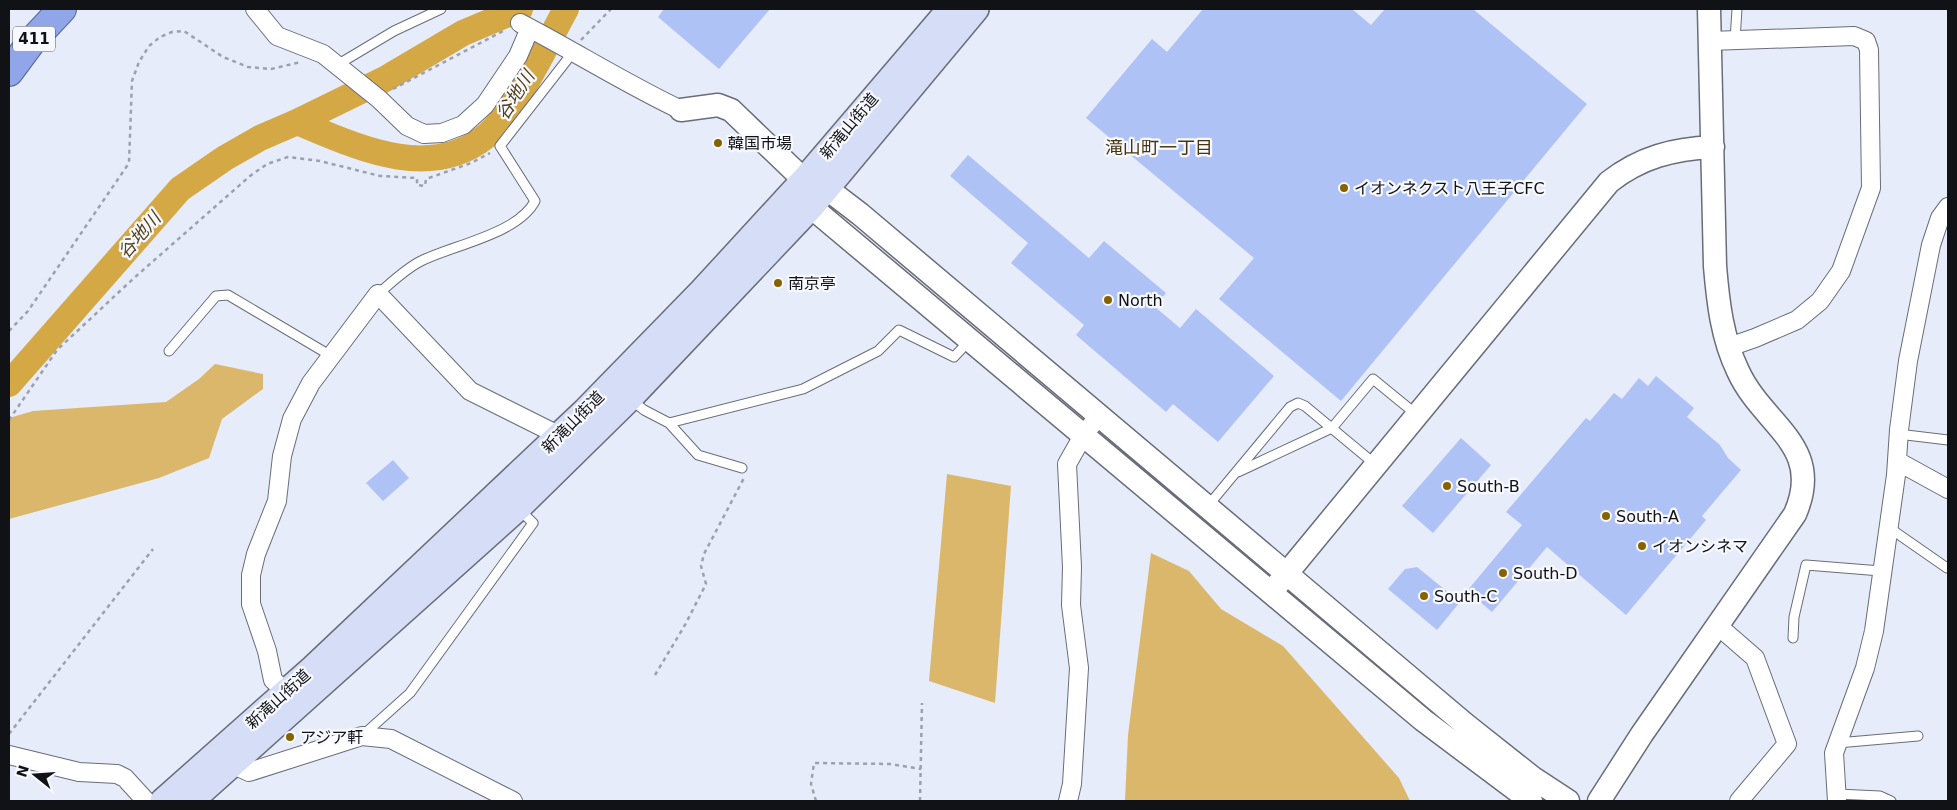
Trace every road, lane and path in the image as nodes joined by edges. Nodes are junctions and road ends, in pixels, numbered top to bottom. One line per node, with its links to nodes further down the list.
1 (255, 9): 13 (street)
2 (441, 9): 13 (lane)
3 (611, 9): 12 (path)
4 (950, 9): 19 (main road, 新滝山街道)
5 (976, 9): 19 (main road, 新滝山街道)
6 (1709, 9): 11 (street)
7 (1737, 9): 10 (lane)
8 (54, 13): 14 (highway, 411)
9 (531, 28): 12 (street); 15 (path); 15 (street)
10 (1735, 40): 11 (street); 24 (street)
11 (1710, 41): 18 (street)
12 (569, 49): 16 (street); 17 (lane)
13 (333, 62): 15 (street); 22 (path)
14 (9, 72)
15 (376, 97)
16 (681, 110): 19 (street)
17 (500, 146): 21 (lane); 30 (path)
18 (1713, 147): 24 (street); 29 (street)
19 (814, 192): 23 (street); 27 (main road, 新滝山街道); 28 (street); 35 (main road, 新滝山街道)
20 (1948, 207): 34 (street)
21 (378, 294): 26 (street); 35 (street)
22 (9, 331)
23 (970, 340): 31 (lane); 33 (street)
24 (1729, 347): 50 (street)
25 (169, 351): 26 (lane)
26 (333, 357): 53 (street)
27 (630, 398): 31 (lane); 43 (main road, 新滝山街道)
28 (1100, 415): 33 (street); 42 (street)
29 (1417, 416): 32 (lane); 38 (street)
30 (9, 420)
31 (670, 423): 39 (lane)
32 (1332, 428): 38 (lane); 40 (lane); 40 (lane)
33 (1084, 434): 49 (street); 69 (street)
34 (1898, 434): 36 (lane); 37 (street)
35 (560, 436): 53 (main road, 新滝山街道)
36 (1948, 440)
37 (1897, 461): 41 (street); 44 (street)
38 (1376, 466): 48 (street)
39 (742, 468): 52 (path)
40 (1236, 473): 42 (lane)
41 (1948, 489)
42 (1207, 507): 48 (street)
43 (518, 508): 56 (lane); 60 (main road, 新滝山街道)
44 (1888, 526): 46 (lane); 47 (street)
45 (153, 549): 55 (path)
46 (1946, 568)
47 (1881, 571): 51 (lane); 58 (street)
48 (1287, 573): 49 (street); 71 (street)
49 (1271, 592): 70 (street)
50 (1717, 625): 72 (street); 73 (street)
51 (1793, 638)
52 (655, 675)
53 (286, 692): 64 (main road, 新滝山街道)
54 (922, 703): 61 (path)
55 (9, 734)
56 (362, 736): 60 (street); 66 (street)
57 (1918, 736): 58 (lane)
58 (1837, 743): 62 (street)
59 (9, 755): 63 (street)
60 (234, 765): 65 (main road, 新滝山街道)
61 (920, 769): 67 (path); 68 (path)
62 (1837, 798): 74 (lane)
63 (146, 801)
64 (163, 801)
65 (192, 801)
66 (513, 801)
67 (816, 801)
68 (920, 801)
69 (1068, 801)
70 (1531, 801)
71 (1568, 801)
72 (1599, 801)
73 (1739, 801)
74 (1891, 801)

